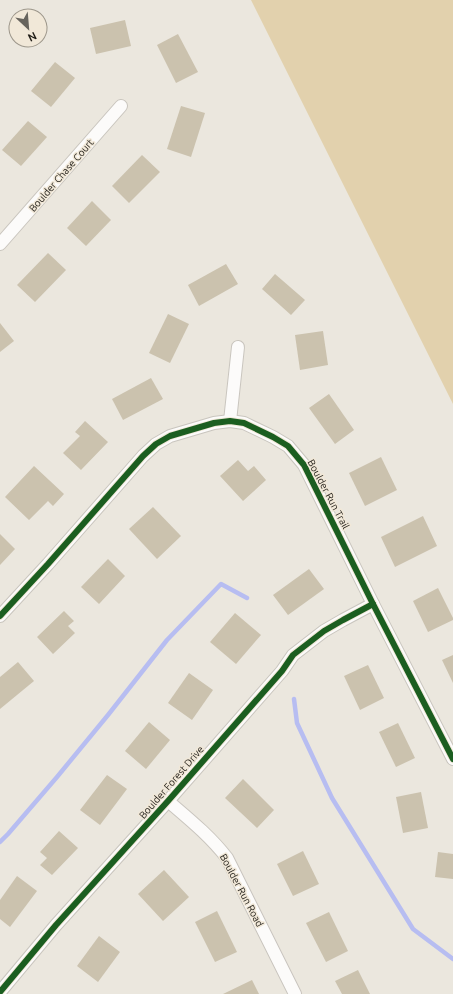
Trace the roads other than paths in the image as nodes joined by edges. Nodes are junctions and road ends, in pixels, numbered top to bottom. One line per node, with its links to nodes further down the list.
1 (121, 106): 2 (street, Boulder Chase Court)
2 (0, 244)
3 (238, 347): 4 (street)
4 (230, 421): 5 (street, Boulder Run Trail); 6 (street, Boulder Run Trail)
5 (373, 604): 7 (street, Boulder Run Trail); 8 (street, Boulder Forest Drive)
6 (0, 616)
7 (453, 759)
8 (168, 801): 9 (street, Boulder Forest Drive); 10 (street, Boulder Run Road)
9 (0, 992)
10 (295, 994)

